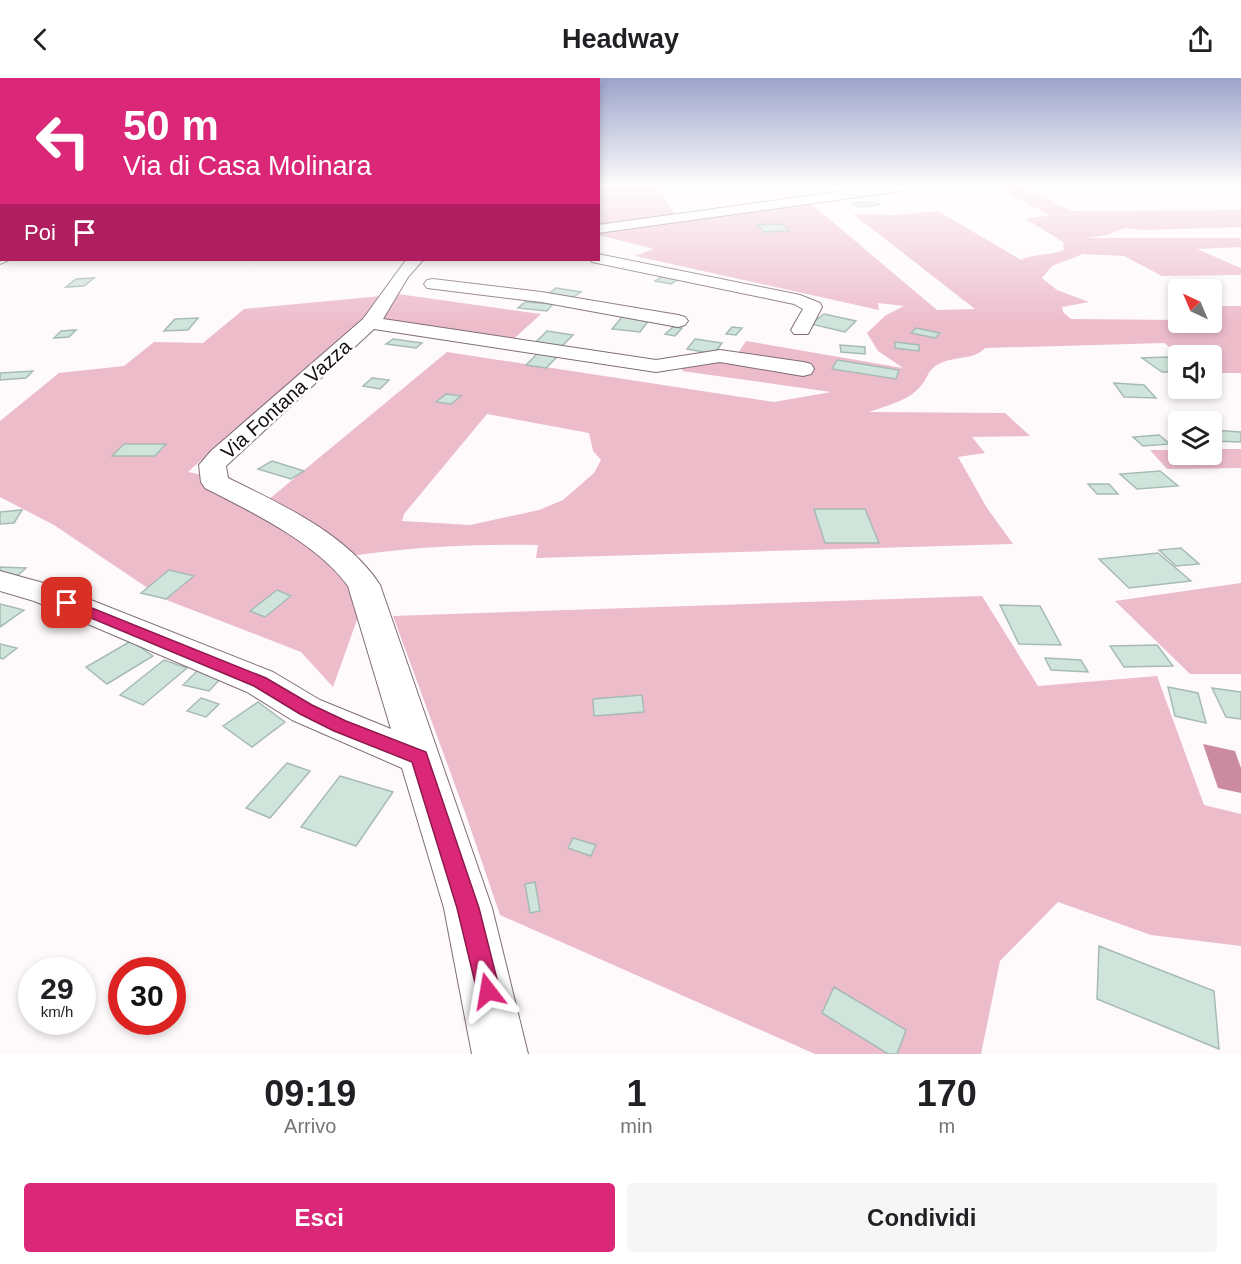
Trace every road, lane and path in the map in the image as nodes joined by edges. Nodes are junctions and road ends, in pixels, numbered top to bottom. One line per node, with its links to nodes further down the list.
1 (600, 260): 8 (street)
2 (421, 261): 7 (street, Via Fontana Vazza)
3 (512, 277): 5 (street)
4 (433, 284): 5 (street)
5 (541, 297): 6 (street)
6 (678, 321)
7 (370, 323): 9 (street); 11 (street, Via Fontana Vazza)
8 (801, 330)
9 (803, 369)
10 (0, 581): 11 (street)
11 (419, 757): 12 (street, Via Fontana Vazza)
12 (500, 1054)

